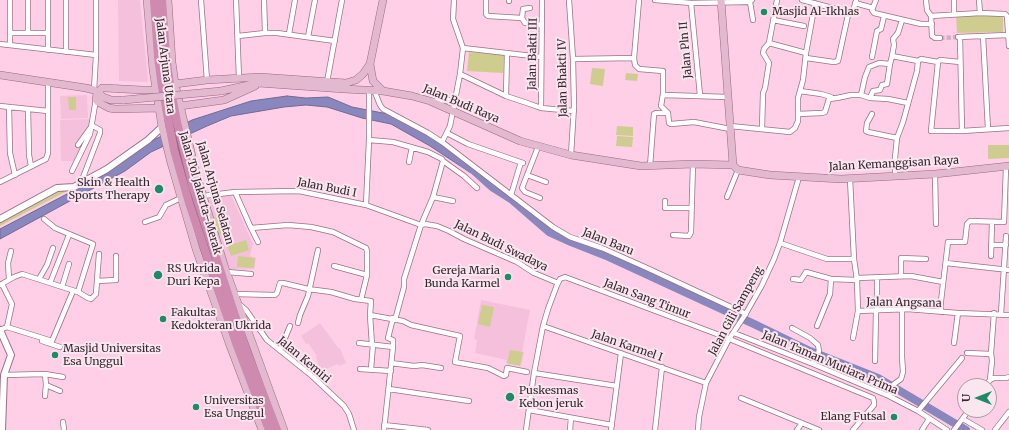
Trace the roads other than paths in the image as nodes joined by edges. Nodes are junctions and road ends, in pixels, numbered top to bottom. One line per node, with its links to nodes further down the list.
1 (10, 0): 49 (street)
2 (28, 0): 51 (street)
3 (48, 0): 52 (street)
4 (66, 0): 65 (street)
5 (96, 0): 68 (street)
6 (147, 0): 88 (main road, Jalan Arjuna Utara)
7 (154, 0): 115 (highway, Jalan Tol Jakarta–Merak)
8 (162, 0): 115 (highway, Jalan Tol Jakarta–Merak)
9 (168, 0): 87 (main road)
10 (201, 0): 83 (street)
11 (236, 0): 54 (street)
12 (264, 0): 50 (street)
13 (295, 0): 53 (street)
14 (315, 0): 56 (street)
15 (342, 0): 58 (street)
16 (383, 0): 78 (main road)
17 (454, 0): 63 (street)
18 (486, 0): 41 (street)
19 (542, 0): 46 (street, Jalan Bakti III)
20 (569, 0): 74 (street, Jalan Bhakti IV)
21 (639, 0): 71 (street)
22 (655, 0): 32 (street)
23 (777, 0): 43 (street)
24 (802, 0): 33 (street)
25 (876, 0): 35 (street)
26 (926, 0): 40 (street)
27 (954, 0): 37 (street)
28 (979, 0): 36 (street)
29 (722, 1): 30 (street); 32 (street); 97 (main road)
30 (751, 1): 42 (street)
31 (856, 1): 35 (street); 38 (street)
32 (691, 3): 94 (street, Jalan Pln II)
33 (815, 3): 38 (street); 67 (street)
34 (530, 8): 41 (street)
35 (873, 8): 39 (street)
36 (980, 13): 37 (street); 48 (street)
37 (954, 14): 40 (street)
38 (848, 15): 72 (street)
39 (884, 16): 44 (street); 73 (street)
40 (931, 16): 45 (street)
41 (522, 18): 46 (street)
42 (753, 20)
43 (772, 20): 47 (street); 59 (street)
44 (902, 20): 45 (street); 69 (street)
45 (932, 24): 57 (street)
46 (542, 25): 70 (street, Jalan Bakti III)
47 (804, 26)
48 (1008, 32): 55 (street); 62 (street)
49 (10, 33): 51 (street); 61 (street)
50 (265, 33): 53 (street); 54 (street)
51 (28, 34): 52 (street)
52 (48, 34): 64 (street)
53 (289, 34): 56 (street)
54 (238, 36): 82 (street)
55 (983, 36): 77 (street); 120 (street)
56 (308, 37): 58 (street)
57 (940, 38)
58 (335, 41): 86 (street)
59 (769, 43): 67 (street); 119 (street)
60 (0, 44): 61 (street)
61 (10, 46): 64 (street)
62 (1009, 46)
63 (462, 48): 66 (street); 80 (street)
64 (48, 50): 65 (street)
65 (66, 52): 68 (street)
66 (507, 53): 70 (street); 96 (street)
67 (806, 53): 72 (street)
68 (96, 55): 92 (street)
69 (892, 56): 75 (street); 79 (street)
70 (541, 57): 107 (street, Jalan Bakti III)
71 (634, 58): 74 (street); 93 (street)
72 (806, 58): 91 (street)
73 (872, 58)
74 (573, 59): 111 (street, Jalan Bhakti IV)
75 (918, 60): 76 (street); 102 (street)
76 (938, 62): 77 (street); 121 (street)
77 (960, 62): 121 (street)
78 (370, 64): 86 (main road, Jalan Budi Raya); 90 (main road)
79 (890, 64): 95 (street); 99 (street)
80 (460, 74): 96 (street); 100 (street)
81 (0, 75): 85 (main road)
82 (239, 78): 83 (main road, Jalan Budi Raya); 84 (main road, Jalan Budi Raya)
83 (207, 80): 87 (main road, Jalan Budi Raya)
84 (261, 80): 86 (main road, Jalan Budi Raya); 89 (main road, Jalan Budi Raya); 92 (main road, bridge); 104 (main road, Jalan Budi Raya)
85 (48, 82): 92 (main road); 109 (street)
86 (327, 82)
87 (176, 84): 104 (main road)
88 (156, 90): 92 (main road); 106 (main road, Jalan Arjuna Utara)
89 (372, 90): 90 (main road, Jalan Budi Raya); 125 (street); 126 (street, Jalan Baru)
90 (383, 91): 101 (main road, Jalan Budi Raya)
91 (800, 91): 98 (street); 113 (street)
92 (97, 94): 106 (main road); 116 (street)
93 (663, 94): 94 (street); 112 (street)
94 (700, 95): 97 (street)
95 (861, 95): 98 (street); 99 (street)
96 (506, 96): 107 (street)
97 (726, 97): 117 (main road)
98 (833, 98): 113 (street)
99 (870, 98): 102 (street)
100 (455, 100): 101 (street); 110 (street)
101 (430, 101): 110 (main road, Jalan Budi Raya)
102 (908, 103): 123 (street)
103 (0, 106): 105 (street)
104 (180, 106): 115 (main road)
105 (9, 107): 108 (street); 141 (street)
106 (159, 108): 115 (main road, Jalan Arjuna Utara)
107 (541, 108): 111 (street)
108 (28, 109): 109 (street); 135 (street)
109 (48, 111): 135 (street)
110 (453, 111): 122 (street); 129 (main road, Jalan Budi Raya)
111 (574, 111): 131 (street, Jalan Bhakti IV)
112 (668, 113): 117 (street); 136 (street)
113 (798, 114): 119 (street)
114 (872, 114): 123 (street)
115 (171, 125): 124 (highway, Jalan Tol Jakarta–Merak); 130 (highway, Jalan Tol Jakarta–Merak); 147 (street)
116 (93, 126): 127 (street); 139 (street); 147 (street)
117 (730, 127): 119 (street); 138 (main road)
118 (1009, 128): 120 (street)
119 (762, 129)
120 (988, 129): 121 (street)
121 (962, 131)
122 (447, 133): 126 (street); 151 (street)
123 (897, 138): 143 (street)
124 (185, 140): 152 (main road, Jalan Arjuna Selatan); 280 (highway, Jalan Tol Jakarta–Merak)
125 (369, 140): 128 (street); 159 (street)
126 (442, 142): 151 (street, Jalan Baru)
127 (78, 145)
128 (412, 147): 132 (street); 133 (street)
129 (538, 147): 131 (main road, Jalan Budi Raya); 142 (street)
130 (171, 150): 155 (main road); 279 (highway, Jalan Tol Jakarta–Merak)
131 (571, 155): 136 (main road, Jalan Budi Raya)
132 (443, 161): 149 (street); 153 (street)
133 (409, 162)
134 (693, 164): 136 (main road, Jalan Budi Raya); 138 (main road, Jalan Budi Raya); 160 (street)
135 (31, 166): 141 (street)
136 (650, 166)
137 (1007, 166): 140 (main road, Jalan Kemanggisan Raya); 162 (street)
138 (735, 168): 144 (main road, Jalan Kemanggisan Raya); 154 (street)
139 (72, 172)
140 (935, 174): 143 (main road, Jalan Kemanggisan Raya); 166 (street)
141 (15, 175): 146 (street)
142 (527, 175): 148 (street); 156 (street)
143 (895, 176): 145 (main road, Jalan Kemanggisan Raya)
144 (799, 177): 145 (main road, Jalan Kemanggisan Raya); 173 (street, Jalan Gili Sampeng)
145 (850, 179): 182 (street, Jalan Angsana)
146 (0, 182)
147 (82, 182): 163 (street)
148 (546, 182)
149 (477, 188)
150 (235, 192): 152 (street, Jalan Budi I); 159 (street, Jalan Budi I); 168 (street)
151 (511, 195): 217 (street, Jalan Baru)
152 (203, 196): 188 (main road, Jalan Arjuna Selatan)
153 (433, 196): 157 (street); 167 (street)
154 (727, 197)
155 (181, 198): 164 (street); 278 (main road)
156 (540, 198)
157 (453, 200)
158 (665, 201): 160 (street)
159 (366, 205): 167 (street, Jalan Budi I)
160 (691, 208): 170 (street)
161 (44, 218): 169 (street)
162 (1007, 218): 165 (street)
163 (0, 219)
164 (145, 222)
165 (992, 222): 174 (street); 184 (street)
166 (936, 224)
167 (421, 225): 199 (street, Jalan Budi Swadaya); 219 (street)
168 (251, 228): 172 (street); 190 (street)
169 (69, 235): 201 (street); 205 (street)
170 (673, 235)
171 (1006, 236): 175 (street)
172 (258, 242)
173 (780, 243): 182 (street); 217 (street, Jalan Gili Sampeng)
174 (992, 245): 175 (street); 181 (street)
175 (1006, 245): 187 (street)
176 (53, 248): 195 (street)
177 (318, 250): 204 (street)
178 (11, 251): 194 (street)
179 (99, 254): 198 (street)
180 (116, 256): 198 (street)
181 (991, 256)
182 (854, 258): 197 (street, Jalan Angsana)
183 (926, 258): 191 (street)
184 (946, 263): 187 (street); 200 (street)
185 (69, 264): 203 (street)
186 (334, 266): 190 (street)
187 (1007, 269): 215 (street)
188 (227, 272): 189 (street); 206 (main road, Jalan Arjuna Selatan)
189 (251, 274)
190 (367, 275): 207 (street)
191 (901, 276): 193 (street); 200 (street)
192 (793, 278): 196 (street)
193 (877, 278): 197 (street); 209 (street)
194 (9, 279): 195 (street); 202 (street)
195 (39, 279): 201 (street)
196 (831, 279): 197 (street); 223 (street)
197 (857, 279): 211 (street, Jalan Angsana)
198 (97, 281): 205 (street)
199 (559, 281): 222 (street); 229 (street, Jalan Sang Timur)
200 (943, 282): 212 (street)
201 (50, 283): 203 (street)
202 (1, 284): 224 (street)
203 (62, 287): 205 (street)
204 (310, 289): 206 (street); 207 (street); 220 (street)
205 (75, 292): 224 (street)
206 (235, 294): 208 (main road, Jalan Arjuna Selatan)
207 (361, 300): 216 (street)
208 (238, 303): 235 (street, Jalan Kemiri); 281 (main road, Jalan Arjuna Selatan)
209 (876, 310): 210 (street, Jalan Angsana); 211 (street, Jalan Angsana); 240 (street)
210 (902, 310): 212 (street, Jalan Angsana); 261 (street)
211 (858, 311): 228 (street)
212 (941, 312): 214 (street, Jalan Angsana)
213 (994, 313): 214 (street, Jalan Angsana); 215 (street, Jalan Angsana); 238 (street)
214 (958, 314): 231 (street)
215 (1001, 314): 218 (street, Jalan Angsana)
216 (370, 315): 219 (street); 232 (street)
217 (746, 315): 227 (street, Jalan Gili Sampeng)
218 (1009, 315)
219 (394, 319): 233 (street); 248 (street)
220 (298, 324)
221 (290, 326): 235 (street)
222 (543, 326): 236 (street, Jalan Karmel I); 249 (street)
223 (817, 326)
224 (7, 327): 226 (street)
225 (792, 328): 242 (street)
226 (1, 331): 234 (street); 251 (street)
227 (734, 333): 229 (street, Jalan Gili Sampeng); 242 (street, Jalan Taman Mutiara Prima)
228 (853, 338)
229 (729, 339): 256 (street, Jalan Gili Sampeng); 290 (street, Jalan Sang Timur)
230 (359, 343): 232 (street)
231 (954, 343)
232 (372, 345): 233 (street); 246 (street)
233 (393, 346): 241 (street)
234 (60, 347)
235 (280, 350): 282 (street, Jalan Kemiri)
236 (621, 353): 243 (street, Jalan Karmel I); 258 (street)
237 (967, 353): 238 (street)
238 (991, 354): 254 (street)
239 (962, 358): 266 (street)
240 (875, 361)
241 (391, 363): 244 (street); 247 (street)
242 (814, 363): 261 (street, Jalan Taman Mutiara Prima)
243 (662, 367): 256 (street, Jalan Karmel I); 286 (street)
244 (441, 368)
245 (360, 369): 246 (street)
246 (371, 369): 247 (street)
247 (391, 371): 259 (street)
248 (527, 372)
249 (534, 373): 258 (street); 265 (street)
250 (45, 374): 251 (street); 252 (street); 257 (street)
251 (5, 375): 268 (street)
252 (64, 377)
253 (1009, 377): 255 (street)
254 (990, 378)
255 (993, 378)
256 (706, 383): 287 (street, Jalan Gili Sampeng)
257 (46, 385): 260 (street); 262 (street)
258 (617, 386): 275 (street)
259 (389, 389): 264 (street); 276 (street)
260 (60, 391)
261 (890, 394): 266 (street, Jalan Taman Mutiara Prima)
262 (45, 396)
263 (741, 398): 273 (street)
264 (469, 401)
265 (529, 410): 269 (street); 284 (street)
266 (919, 410): 270 (street, Jalan Taman Mutiara Prima)
267 (1009, 412): 295 (street)
268 (1, 416): 274 (street)
269 (571, 418): 275 (street); 285 (street)
270 (929, 419): 291 (street); 292 (street, Jalan Taman Mutiara Prima)
271 (962, 420): 293 (street); 294 (street)
272 (63, 422): 277 (street)
273 (802, 423): 288 (street); 289 (street)
274 (1, 427)
275 (612, 427)
276 (384, 428): 283 (street)
277 (64, 430)
278 (262, 430)
279 (269, 430)
280 (277, 430)
281 (284, 430)
282 (354, 430)
283 (428, 430)
284 (526, 430)
285 (570, 430)
286 (655, 430)
287 (698, 430)
288 (797, 430)
289 (819, 430)
290 (853, 430)
291 (922, 430)
292 (947, 430)
293 (954, 430)
294 (982, 430)
295 (995, 430)

